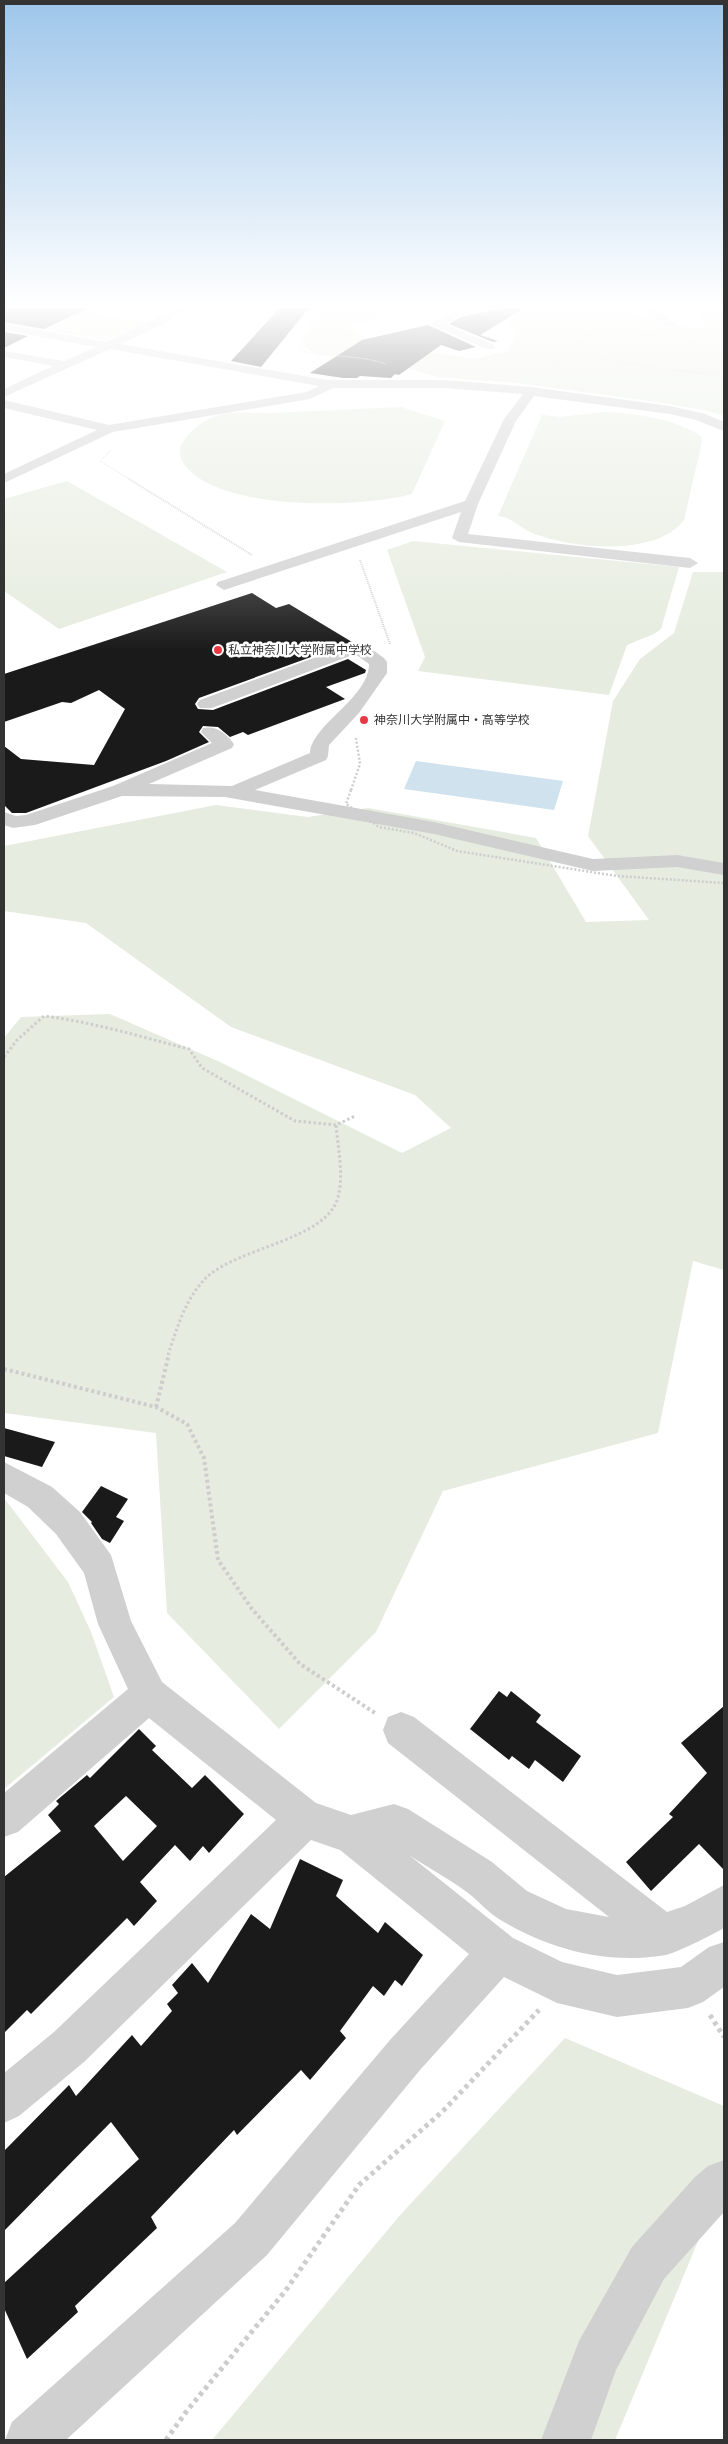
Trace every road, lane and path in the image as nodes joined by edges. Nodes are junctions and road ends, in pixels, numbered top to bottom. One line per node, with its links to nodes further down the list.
1 (87, 422): 6 (street)
2 (146, 422): 6 (street)
3 (509, 422): 8 (street)
4 (712, 422): 5 (street)
5 (724, 427)
6 (115, 428): 7 (street); 10 (path)
7 (4, 479)
8 (471, 504): 9 (street); 10 (street)
9 (690, 564)
10 (274, 569): 11 (street)
11 (224, 585)
12 (206, 704): 16 (street)
13 (210, 732): 14 (street)
14 (120, 790): 16 (street); 17 (street)
15 (350, 790): 19 (path, bridge)
16 (235, 792): 18 (street)
17 (4, 818)
18 (724, 868)
19 (724, 883)
20 (4, 1057): 22 (path)
21 (355, 1116): 22 (path)
22 (336, 1125): 24 (path)
23 (4, 1369): 24 (path)
24 (156, 1406): 27 (path)
25 (4, 1476): 26 (street)
26 (149, 1695): 28 (street); 29 (street)
27 (401, 1730): 32 (street)
28 (4, 1818)
29 (305, 1819): 30 (street); 38 (street)
30 (351, 1834): 32 (street); 33 (street)
31 (724, 1905): 32 (street)
32 (664, 1936)
33 (499, 1952): 35 (street); 40 (street)
34 (724, 1962): 35 (street)
35 (557, 1982): 41 (path)
36 (707, 2011): 37 (path)
37 (724, 2037)
38 (4, 2101)
39 (724, 2182): 42 (street)
40 (30, 2440)
41 (166, 2440)
42 (566, 2440)

